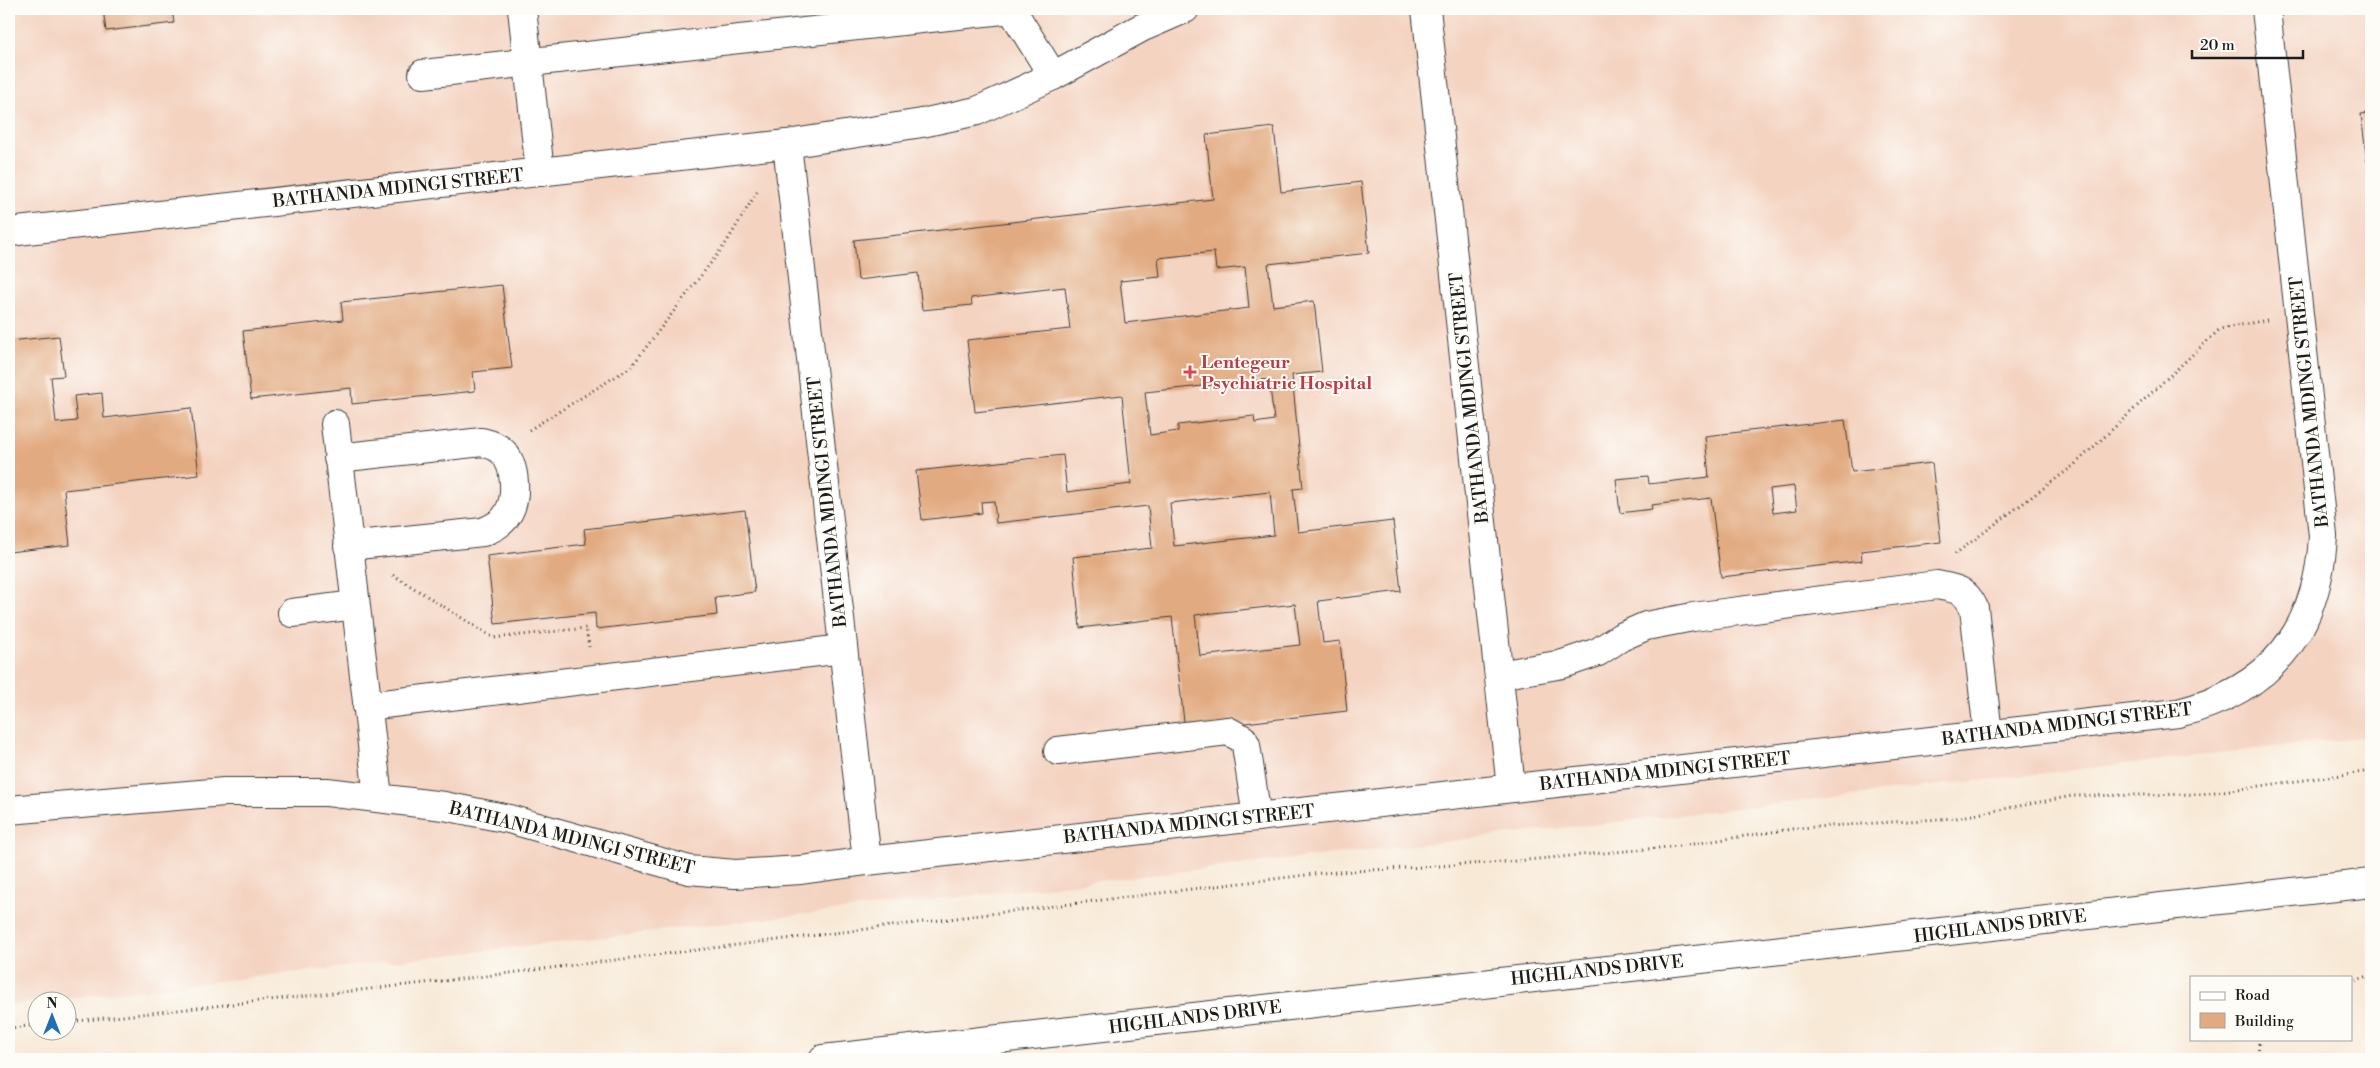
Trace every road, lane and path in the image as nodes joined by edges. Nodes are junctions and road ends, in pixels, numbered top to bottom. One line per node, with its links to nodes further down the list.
1 (522, 9): 6 (street)
2 (1012, 9): 6 (street); 8 (street)
3 (1185, 9): 8 (street, BATHANDA MDINGI STREET)
4 (1426, 9): 21 (street, BATHANDA MDINGI STREET)
5 (2266, 9): 12 (street, BATHANDA MDINGI STREET)
6 (528, 63): 7 (street); 10 (street)
7 (423, 74)
8 (1053, 76): 9 (street, BATHANDA MDINGI STREET)
9 (786, 144): 10 (street, BATHANDA MDINGI STREET); 14 (path); 20 (street, BATHANDA MDINGI STREET)
10 (540, 172): 11 (street, BATHANDA MDINGI STREET)
11 (9, 232)
12 (2299, 313): 17 (path); 24 (street, BATHANDA MDINGI STREET)
13 (335, 424): 15 (street)
14 (498, 449): 15 (street); 16 (street)
15 (338, 458): 16 (street)
16 (348, 546): 18 (street); 22 (path)
17 (1937, 585): 21 (street); 24 (street)
18 (355, 605): 19 (street); 23 (street)
19 (292, 613)
20 (843, 649): 22 (street); 31 (street, BATHANDA MDINGI STREET)
21 (1500, 676): 27 (street, BATHANDA MDINGI STREET)
22 (594, 678): 23 (street)
23 (367, 706): 28 (street)
24 (1988, 734): 27 (street, BATHANDA MDINGI STREET)
25 (1058, 751): 30 (street)
26 (2371, 771): 35 (path)
27 (1511, 788): 30 (street, BATHANDA MDINGI STREET)
28 (378, 797): 29 (street, BATHANDA MDINGI STREET); 31 (street, BATHANDA MDINGI STREET)
29 (9, 810)
30 (1257, 817): 31 (street, BATHANDA MDINGI STREET)
31 (867, 860)
32 (2371, 883): 39 (street, HIGHLANDS DRIVE)
33 (2371, 975): 34 (path)
34 (2352, 982)
35 (78, 1021)
36 (28, 1026): 37 (path)
37 (9, 1028)
38 (2259, 1040): 40 (path)
39 (823, 1059)
40 (2258, 1059)

